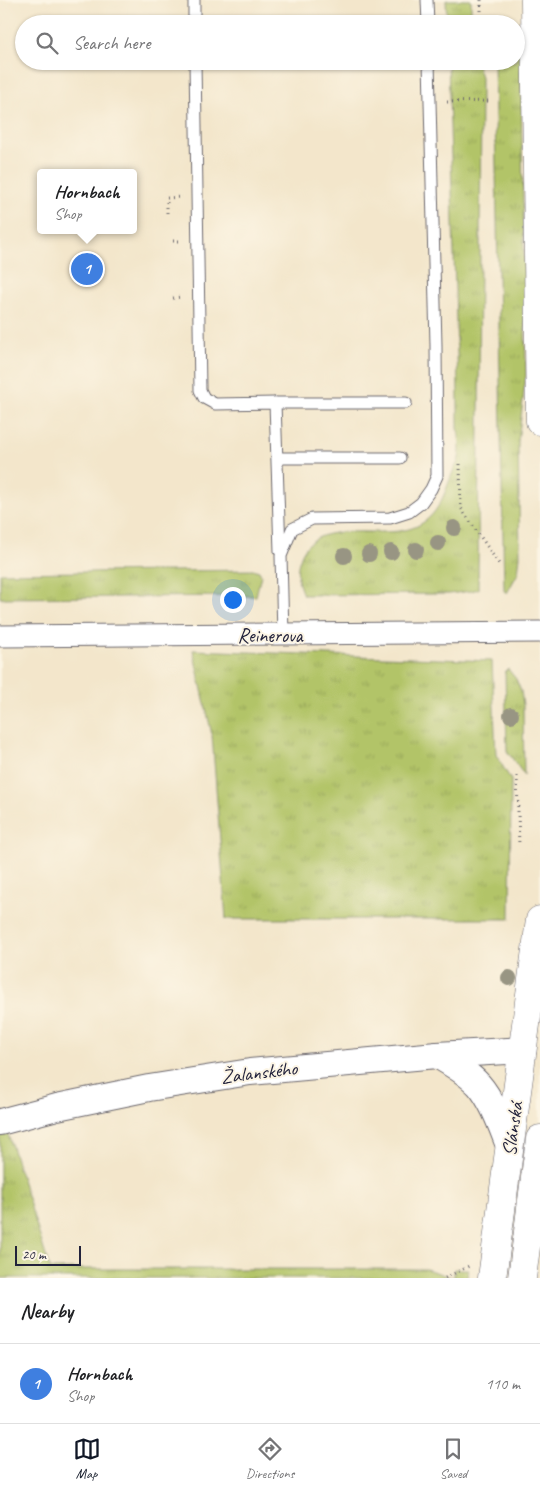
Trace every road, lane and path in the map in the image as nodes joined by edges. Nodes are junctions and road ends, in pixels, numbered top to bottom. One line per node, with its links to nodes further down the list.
1 (194, 0): 5 (lane)
2 (427, 0): 6 (lane)
3 (481, 0): 7 (path)
4 (534, 4): 20 (main road)
5 (194, 15)
6 (428, 15)
7 (481, 15)
8 (195, 70): 18 (lane)
9 (429, 70): 11 (lane)
10 (488, 101): 11 (path)
11 (430, 103): 24 (lane)
12 (182, 198): 13 (path)
13 (167, 213)
14 (173, 241): 15 (path)
15 (182, 241)
16 (182, 297): 17 (path)
17 (174, 298)
18 (275, 403): 19 (lane); 21 (lane)
19 (406, 403)
20 (540, 421)
21 (278, 458): 22 (lane); 24 (lane)
22 (400, 458)
23 (460, 464): 25 (path)
24 (280, 556): 27 (lane)
25 (499, 564)
26 (540, 632): 27 (street, Reinerova)
27 (283, 635): 28 (street, Reinerova)
28 (0, 636)
29 (517, 776): 30 (path)
30 (519, 846)
31 (540, 920): 32 (main road, Slánská)
32 (531, 1050): 33 (street, Žalanského); 36 (main road, Slánská)
33 (437, 1056): 34 (street, Žalanského); 36 (street)
34 (0, 1122)
35 (540, 1139): 39 (main road, Slánská)
36 (510, 1148): 37 (main road, Slánská)
37 (482, 1271): 38 (path)
38 (445, 1278)
39 (522, 1278)

